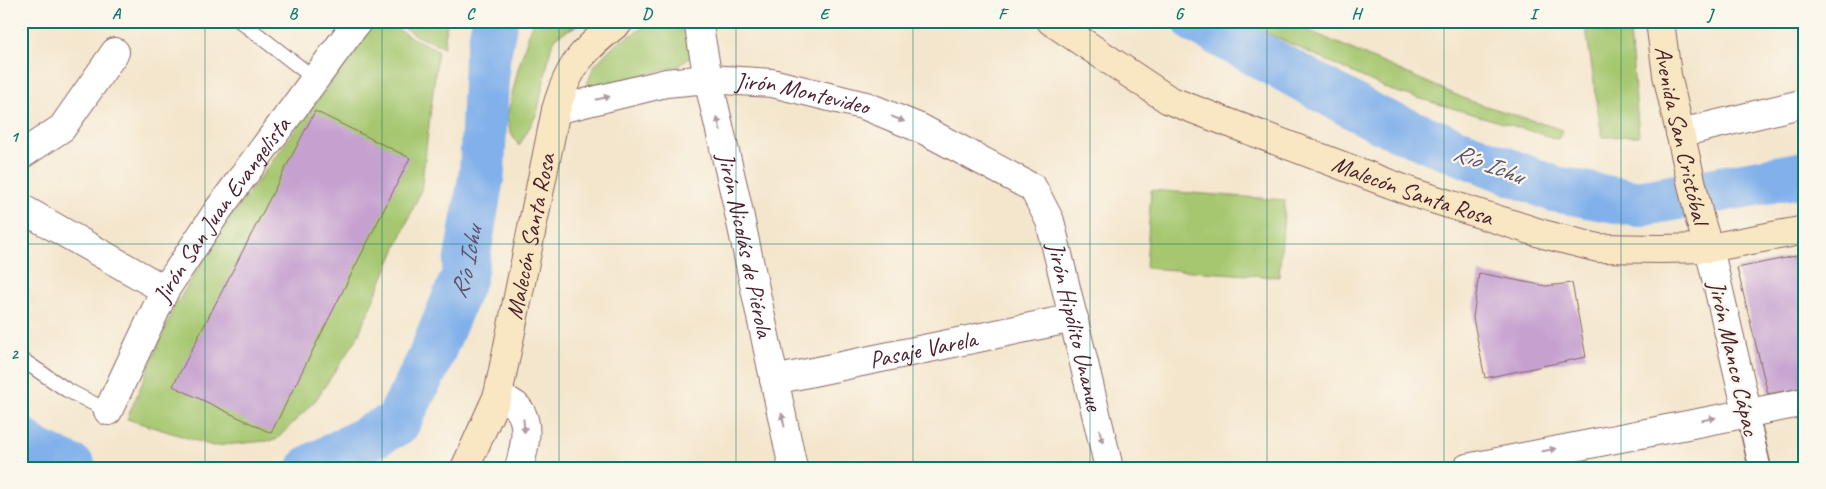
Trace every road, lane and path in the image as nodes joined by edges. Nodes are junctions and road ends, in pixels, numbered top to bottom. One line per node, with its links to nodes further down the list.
1 (240, 21): 8 (lane)
2 (358, 21): 8 (street, Jirón San Juan Evangelista)
3 (620, 21): 11 (main road, Malecón Santa Rosa)
4 (698, 21): 9 (street, Jirón Nicolás de Piérola)
5 (1051, 21): 17 (main road, Malecón Santa Rosa)
6 (1660, 21): 12 (main road, Avenida San Cristóbal)
7 (115, 52): 13 (street)
8 (315, 79): 18 (street, Jirón San Juan Evangelista)
9 (708, 79): 11 (street, Jirón Montevideo, one-way to 9); 14 (street, Jirón Montevideo, one-way to 14); 21 (street, Jirón Nicolás de Piérola, one-way to 9)
10 (1805, 103): 12 (street)
11 (556, 110): 22 (main road, Malecón Santa Rosa)
12 (1682, 139): 17 (main road, Avenida San Cristóbal)
13 (21, 155)
14 (1033, 188): 19 (street, Jirón Hipólito Unanue)
15 (21, 208): 18 (street)
16 (1805, 230): 17 (main road, Malecón Santa Rosa)
17 (1708, 248): 25 (street, Jirón Manco Cápac)
18 (165, 290): 24 (street, Jirón San Juan Evangelista)
19 (1074, 318): 21 (street, Pasaje Varela); 30 (street, Jirón Hipólito Unanue, one-way to 30)
20 (21, 359): 24 (lane)
21 (774, 380): 29 (street, Jirón Nicolás de Piérola, one-way to 21)
22 (498, 395): 27 (main road, Malecón Santa Rosa); 28 (street, one-way to 28)
23 (1805, 402): 25 (street)
24 (108, 411)
25 (1747, 412): 26 (street); 31 (street, one-way to 25); 32 (street, Jirón Manco Cápac)
26 (1805, 413)
27 (465, 468)
28 (519, 468)
29 (793, 468)
30 (1109, 468)
31 (1467, 468)
32 (1760, 468)

